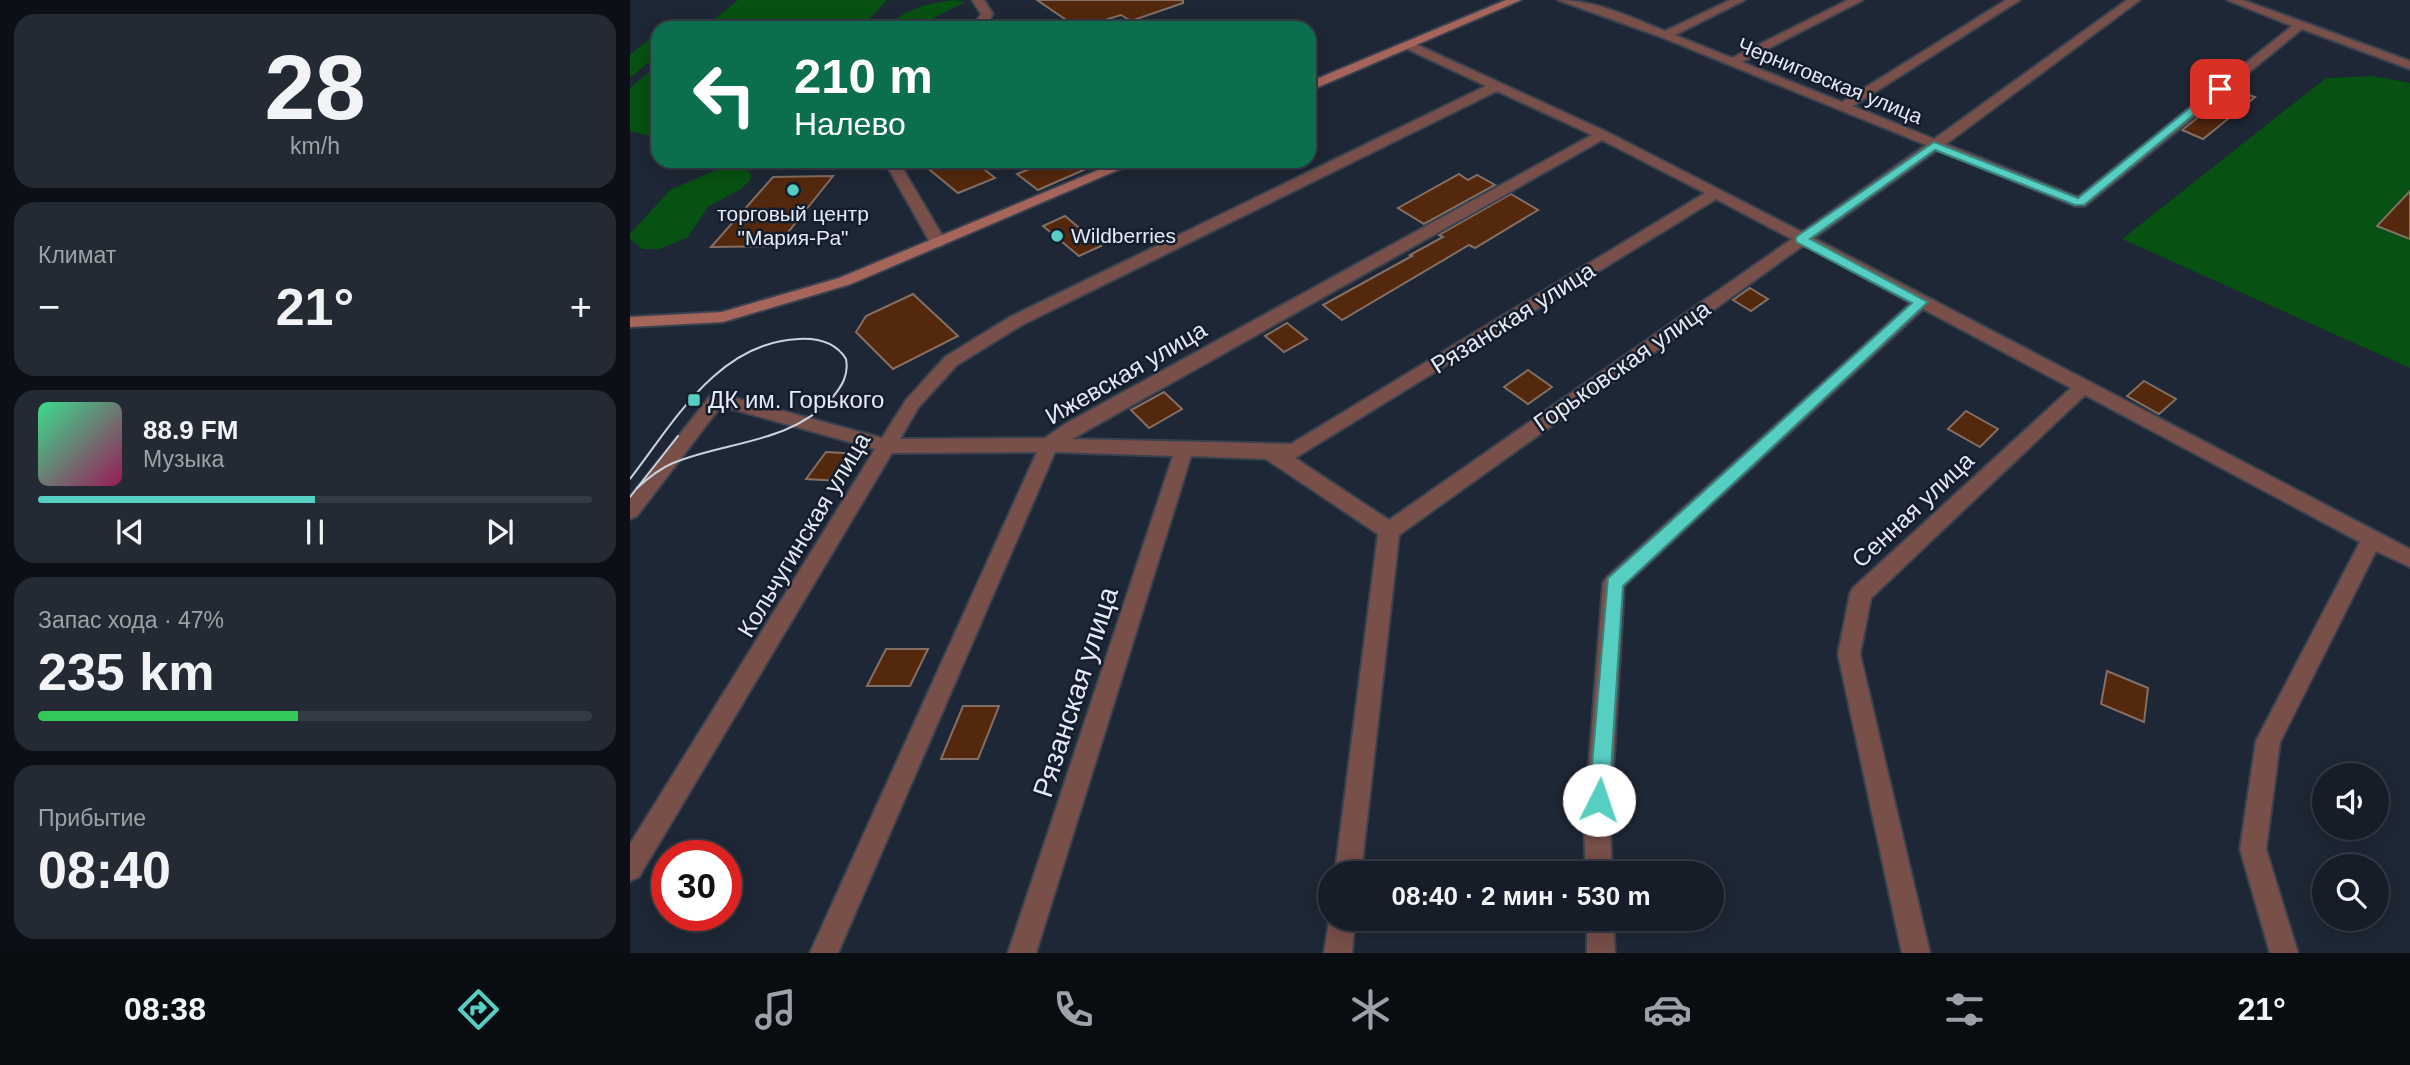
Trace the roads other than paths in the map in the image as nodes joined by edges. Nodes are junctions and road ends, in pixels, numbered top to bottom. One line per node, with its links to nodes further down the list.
1 (978, 0): 9 (street)
2 (1515, 0): 12 (main road)
3 (1564, 0): 11 (street, Черниговская улица)
4 (1739, 0): 11 (street)
5 (1857, 0): 13 (street)
6 (2014, 0): 17 (street)
7 (2134, 0): 19 (street, Горьковская улица)
8 (2233, 0): 10 (street)
9 (982, 21)
10 (2300, 24): 14 (street); 19 (street, Черниговская улица)
11 (1665, 35): 13 (street, Черниговская улица)
12 (1409, 45): 15 (main road); 16 (street)
13 (1731, 63): 17 (street, Черниговская улица)
14 (2410, 65)
15 (1316, 84)
16 (1496, 86): 18 (street); 29 (street, Кольчугинская улица)
17 (1843, 107): 19 (street, Черниговская улица)
18 (1602, 135): 22 (street); 28 (street, Ижевская улица)
19 (1934, 146): 23 (street, Горьковская улица)
20 (895, 168): 24 (street)
21 (1115, 168): 24 (main road)
22 (1716, 193): 23 (street); 31 (street, Рязанская улица)
23 (1801, 239): 25 (street); 33 (street, Горьковская улица)
24 (938, 242): 26 (main road)
25 (1921, 302): 27 (street); 37 (street)
26 (630, 322)
27 (2084, 386): 34 (street); 45 (street, Сенная улица)
28 (1049, 445): 29 (street, Рязанская улица); 30 (street, Рязанская улица); 41 (street, Ижевская улица)
29 (887, 446): 32 (street, Рязанская улица); 38 (street, Кольчугинская улица)
30 (1184, 450): 31 (street, Рязанская улица); 42 (street, Рязанская улица)
31 (1269, 452): 33 (street)
32 (630, 511)
33 (1389, 531): 36 (street)
34 (2371, 540): 35 (street); 46 (street)
35 (2410, 559)
36 (1349, 861)
37 (1598, 861)
38 (630, 867)
39 (1341, 931): 43 (street)
40 (1600, 931): 44 (street)
41 (824, 953)
42 (1022, 953)
43 (1338, 953)
44 (1601, 953)
45 (1916, 953)
46 (2284, 953)

